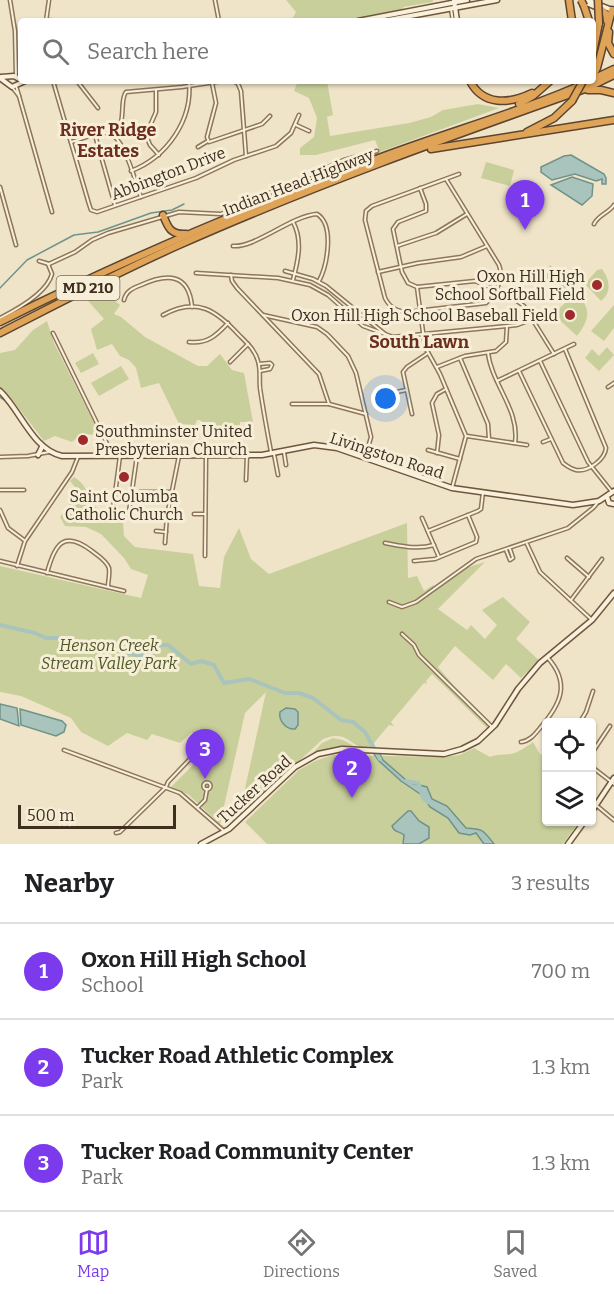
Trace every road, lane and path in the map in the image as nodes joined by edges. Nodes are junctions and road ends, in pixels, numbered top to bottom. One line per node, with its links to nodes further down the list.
1 (6, 0): 2 (street)
2 (10, 0): 28 (street)
3 (49, 0): 13 (street)
4 (215, 0): 14 (street)
5 (467, 0): 10 (main road)
6 (497, 0): 10 (main road)
7 (598, 0): 21 (highway, bridge)
8 (569, 1): 18 (highway)
9 (583, 2): 11 (main road); 11 (main road); 19 (highway)
10 (450, 3): 12 (main road); 12 (main road); 17 (main road)
11 (610, 10): 20 (highway); 20 (highway)
12 (407, 14): 15 (main road); 16 (main road)
13 (46, 18)
14 (218, 18)
15 (379, 18)
16 (393, 18)
17 (454, 18)
18 (572, 18)
19 (588, 18)
20 (610, 30): 22 (highway); 23 (highway)
21 (596, 38)
22 (614, 54)
23 (596, 69)
24 (614, 69): 26 (highway, Indian Head Highway / MD 210)
25 (614, 75): 29 (highway, Indian Head Highway / MD 210)
26 (596, 77)
27 (0, 78): 28 (main road)
28 (14, 81): 71 (street)
29 (596, 83)
30 (54, 84): 57 (street, Abbington Drive)
31 (79, 84): 45 (street)
32 (204, 84): 41 (street)
33 (212, 84): 56 (street)
34 (236, 84): 50 (street)
35 (472, 84): 36 (highway)
36 (545, 84)
37 (547, 84): 55 (highway)
38 (577, 84): 55 (highway, Indian Head Highway / MD 210)
39 (585, 84): 53 (highway, bridge)
40 (594, 84): 43 (highway, Indian Head Highway / MD 210)
41 (189, 86): 42 (street); 60 (street)
42 (156, 90): 54 (street); 60 (street)
43 (576, 92): 44 (highway); 62 (highway, Indian Head Highway / MD 210)
44 (614, 93)
45 (98, 108)
46 (299, 115): 49 (street, Abbington Drive)
47 (270, 116): 50 (street)
48 (614, 120): 53 (highway)
49 (296, 125): 51 (street); 61 (street, Abbington Drive)
50 (243, 131): 56 (street); 61 (street)
51 (309, 131)
52 (95, 135): 54 (street); 57 (street); 70 (street)
53 (514, 135): 62 (highway)
54 (115, 136): 63 (street)
55 (432, 139): 76 (highway, Indian Head Highway / MD 210)
56 (208, 141): 58 (street)
57 (71, 142): 70 (street, Abbington Drive)
58 (198, 147)
59 (377, 151): 73 (street)
60 (159, 154): 63 (street)
61 (246, 156): 68 (street, Abbington Drive)
62 (404, 156): 101 (highway, Indian Head Highway / MD 210)
63 (131, 171): 68 (street)
64 (459, 174): 65 (street)
65 (446, 179): 67 (street); 72 (street)
66 (0, 187): 77 (street)
67 (420, 188): 79 (street); 85 (street)
68 (141, 197): 70 (street, Abbington Drive)
69 (614, 205): 75 (street)
70 (116, 206)
71 (52, 212)
72 (467, 214): 79 (street); 80 (street)
73 (163, 215): 76 (highway); 82 (street)
74 (293, 222): 78 (street); 87 (street); 90 (street)
75 (594, 224)
76 (201, 230): 101 (highway, Indian Head Highway / MD 210)
77 (16, 245)
78 (233, 246)
79 (396, 246): 83 (street)
80 (487, 246): 83 (street); 92 (street)
81 (39, 261): 82 (street)
82 (48, 264): 101 (street)
83 (401, 267): 85 (street); 91 (street)
84 (285, 271): 87 (street)
85 (378, 272): 95 (street)
86 (196, 273): 88 (street)
87 (295, 273): 89 (street); 90 (street)
88 (231, 275): 89 (street); 97 (street)
89 (293, 280): 103 (street)
90 (319, 281): 99 (street)
91 (417, 287): 92 (street); 95 (street)
92 (496, 290): 95 (street); 98 (street)
93 (124, 300): 94 (street)
94 (192, 307): 96 (street); 100 (street)
95 (420, 311): 105 (street)
96 (163, 315)
97 (263, 315): 129 (street); 130 (street)
98 (532, 319): 102 (street); 113 (street)
99 (369, 321): 103 (street); 106 (street)
100 (228, 323): 107 (street); 108 (street)
101 (0, 326)
102 (507, 326): 105 (street); 111 (street)
103 (365, 327): 106 (street)
104 (53, 333): 146 (street)
105 (422, 335): 106 (street); 112 (street)
106 (388, 336)
107 (189, 342)
108 (248, 344): 116 (street); 117 (street)
109 (574, 344): 110 (street)
110 (565, 349): 113 (street); 156 (street)
111 (488, 353): 114 (street); 121 (street)
112 (428, 354): 118 (street); 125 (street)
113 (554, 354): 115 (street)
114 (460, 358): 118 (street); 133 (street)
115 (540, 361): 120 (street); 156 (street)
116 (230, 362)
117 (259, 364): 119 (street); 119 (street)
118 (437, 368): 124 (street)
119 (260, 371): 144 (street)
120 (519, 371): 121 (street); 134 (street)
121 (497, 381): 136 (street)
122 (614, 383): 123 (street)
123 (608, 387)
124 (446, 389): 132 (street); 142 (street)
125 (407, 390): 127 (street); 131 (street)
126 (0, 391): 138 (main road)
127 (397, 392)
128 (292, 404): 129 (street)
129 (329, 404): 130 (street)
130 (366, 414): 153 (street)
131 (412, 414)
132 (466, 436): 133 (street); 154 (street)
133 (489, 439): 136 (street)
134 (551, 439): 135 (street); 156 (street)
135 (543, 442)
136 (515, 443): 137 (street)
137 (526, 445)
138 (42, 446): 140 (main road); 143 (main road)
139 (428, 450): 142 (street)
140 (49, 452): 143 (street); 152 (main road, Livingston Road)
141 (284, 452): 144 (main road, Livingston Road); 153 (main road, Livingston Road); 155 (street)
142 (437, 453): 154 (street)
143 (38, 454): 151 (street)
144 (273, 454): 145 (main road, Livingston Road); 157 (street)
145 (247, 455): 150 (main road, Livingston Road); 158 (street)
146 (113, 456): 147 (main road, Livingston Road); 152 (main road, Livingston Road)
147 (120, 456): 148 (main road, Livingston Road); 148 (street)
148 (137, 456): 149 (main road, Livingston Road)
149 (179, 456): 150 (main road, Livingston Road); 163 (street)
150 (206, 456): 173 (street)
151 (0, 457)
152 (78, 457): 182 (street)
153 (365, 458): 159 (main road, Livingston Road)
154 (460, 459): 159 (street)
155 (286, 465)
156 (592, 466): 165 (street)
157 (279, 475)
158 (246, 480)
159 (452, 488): 164 (main road, Livingston Road)
160 (0, 490): 161 (street)
161 (24, 490)
162 (140, 492): 163 (street)
163 (172, 492): 174 (street)
164 (483, 492): 167 (main road, Livingston Road); 175 (street)
165 (613, 492): 166 (main road, Livingston Road); 168 (main road)
166 (607, 497): 167 (main road, Livingston Road); 168 (main road)
167 (599, 501): 168 (main road); 185 (street)
168 (613, 504)
169 (0, 510): 177 (street)
170 (181, 513): 174 (street)
171 (144, 514): 174 (street)
172 (194, 514): 173 (street)
173 (205, 514): 189 (street)
174 (168, 515): 181 (street)
175 (468, 515): 180 (street); 190 (street)
176 (422, 518): 180 (street)
177 (5, 523): 178 (street); 182 (street)
178 (0, 526)
179 (156, 531): 181 (street)
180 (428, 531): 186 (street)
181 (166, 532): 183 (street)
182 (25, 541): 195 (street)
183 (165, 543)
184 (385, 543): 186 (street)
185 (527, 544): 187 (street); 201 (street)
186 (434, 545): 190 (street)
187 (510, 549): 188 (street); 188 (street)
188 (506, 550): 202 (street)
189 (205, 556)
190 (439, 557): 194 (street)
191 (567, 558): 197 (street)
192 (602, 559): 197 (street)
193 (0, 561): 195 (street)
194 (414, 561)
195 (17, 566): 196 (street)
196 (47, 573): 198 (street); 198 (street)
197 (589, 577): 201 (street)
198 (108, 587): 199 (street)
199 (124, 591)
200 (614, 594): 203 (main road, Tucker Road)
201 (571, 600): 203 (street)
202 (389, 602)
203 (592, 620): 205 (main road, Tucker Road)
204 (402, 634): 209 (street)
205 (547, 657): 209 (main road, Tucker Road); 211 (street)
206 (593, 691): 207 (street)
207 (583, 718)
208 (610, 726): 212 (street)
209 (493, 728): 223 (main road, Tucker Road)
210 (207, 741): 216 (street)
211 (521, 742)
212 (596, 746)
213 (64, 750): 216 (street)
214 (596, 770): 215 (street)
215 (613, 781): 218 (main road)
216 (166, 787): 219 (street); 222 (street)
217 (207, 789): 219 (street)
218 (596, 805): 220 (street)
219 (198, 807): 223 (street)
220 (614, 820)
221 (581, 826): 225 (main road)
222 (116, 832)
223 (225, 832): 224 (main road, Tucker Road)
224 (201, 844)
225 (568, 844)

